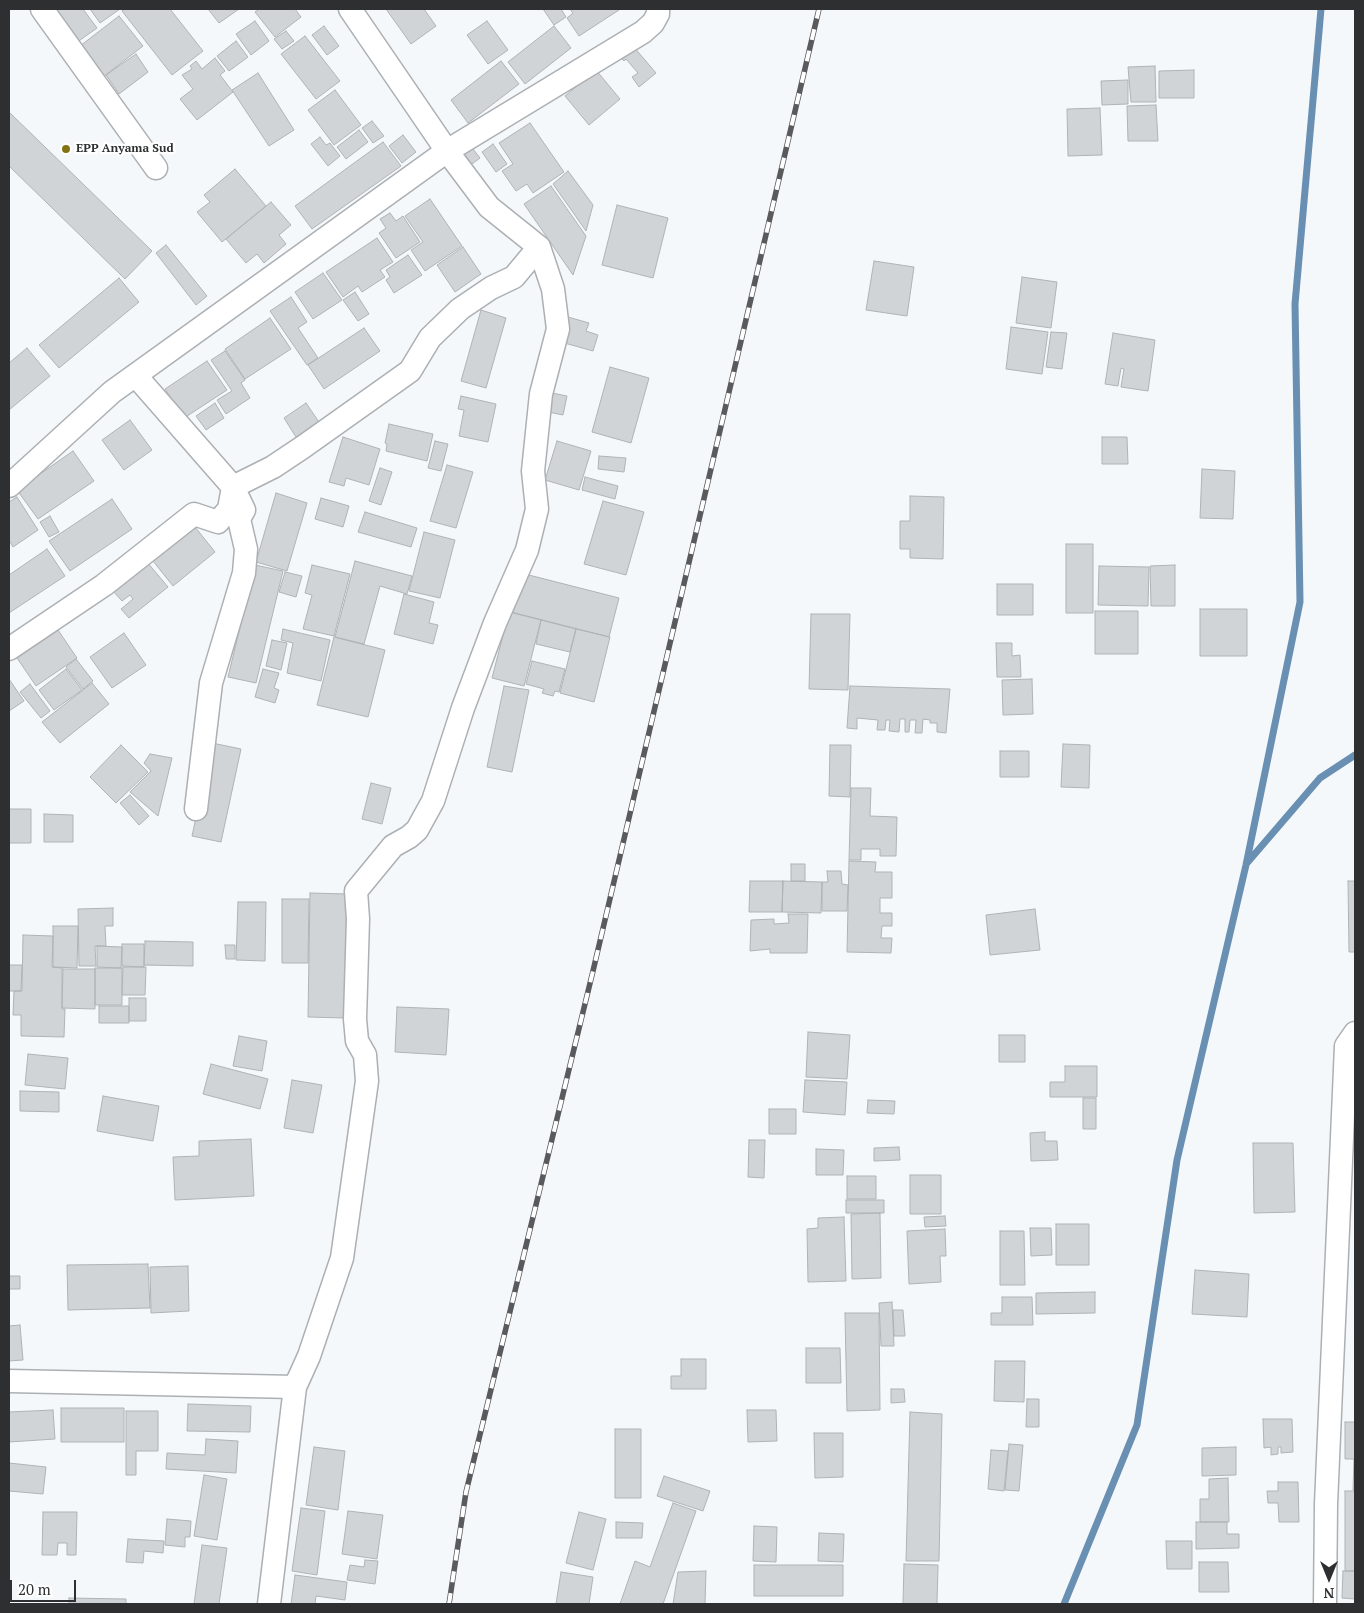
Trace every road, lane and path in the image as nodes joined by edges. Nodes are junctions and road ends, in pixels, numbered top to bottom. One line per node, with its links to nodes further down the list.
1 (42, 9): 5 (street)
2 (350, 9): 4 (street)
3 (658, 9): 4 (street)
4 (447, 151): 6 (street); 7 (street)
5 (156, 168)
6 (539, 247): 9 (street); 14 (street)
7 (136, 376): 8 (street); 9 (street)
8 (9, 486)
9 (233, 488): 10 (street); 11 (street)
10 (9, 650)
11 (196, 809)
12 (1355, 1033): 16 (street)
13 (9, 1381): 14 (street)
14 (295, 1387): 15 (street)
15 (269, 1604)
16 (1325, 1604)

